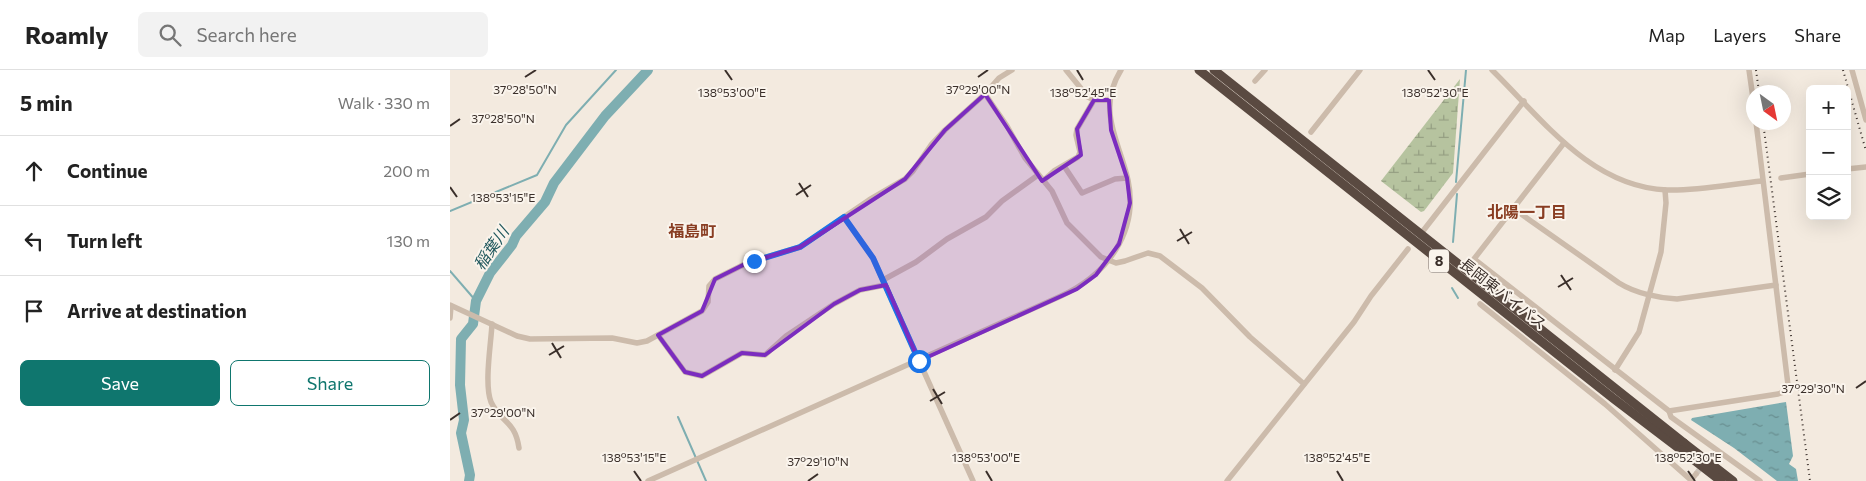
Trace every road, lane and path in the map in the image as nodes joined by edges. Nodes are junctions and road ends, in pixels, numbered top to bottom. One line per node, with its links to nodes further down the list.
1 (1012, 70): 13 (street)
2 (1066, 70): 14 (street)
3 (1121, 70): 15 (street)
4 (1199, 70): 48 (highway, 長岡東バイパス / 8)
5 (1214, 70): 48 (highway, 長岡東バイパス / 8)
6 (1266, 70): 11 (street)
7 (1360, 70): 19 (street)
8 (1492, 70): 16 (street)
9 (1749, 70): 12 (street)
10 (1852, 70): 17 (street)
11 (1255, 81)
12 (1751, 85)
13 (985, 94): 24 (street); 32 (street)
14 (1094, 100): 15 (street); 21 (street)
15 (1110, 100): 26 (street)
16 (1524, 101): 20 (street); 33 (street)
17 (1866, 120)
18 (1757, 130): 29 (street)
19 (1311, 132)
20 (1564, 143): 30 (street); 31 (street)
21 (1064, 166): 26 (street); 28 (street)
22 (1866, 167): 23 (street)
23 (1851, 169)
24 (1038, 175): 28 (street); 36 (street)
25 (1806, 175): 27 (street)
26 (1127, 178): 35 (street)
27 (1781, 178)
28 (1044, 180): 35 (street)
29 (1762, 181): 30 (street); 37 (street)
30 (1665, 190): 38 (street)
31 (1514, 209): 38 (street); 45 (street)
32 (844, 217): 36 (street); 43 (street)
33 (1423, 231)
34 (1408, 249): 46 (street)
35 (1109, 261): 44 (street); 46 (street)
36 (884, 283): 43 (street); 44 (street)
37 (1776, 285): 38 (street); 47 (street)
38 (1650, 294): 45 (street)
39 (1480, 304): 54 (street)
40 (451, 306): 41 (street); 42 (street)
41 (450, 318)
42 (489, 323): 43 (street); 49 (street)
43 (658, 335)
44 (919, 361): 51 (street); 52 (street)
45 (1615, 370): 47 (street)
46 (1304, 384): 53 (street)
47 (1669, 411): 57 (street)
48 (1682, 446): 55 (highway, 長岡東バイパス / 8, bridge); 56 (highway, 長岡東バイパス / 8, bridge)
49 (519, 448)
50 (1696, 474): 54 (street)
51 (648, 481)
52 (973, 481)
53 (1227, 481)
54 (1691, 481)
55 (1721, 481)
56 (1733, 481)
57 (1760, 481)

